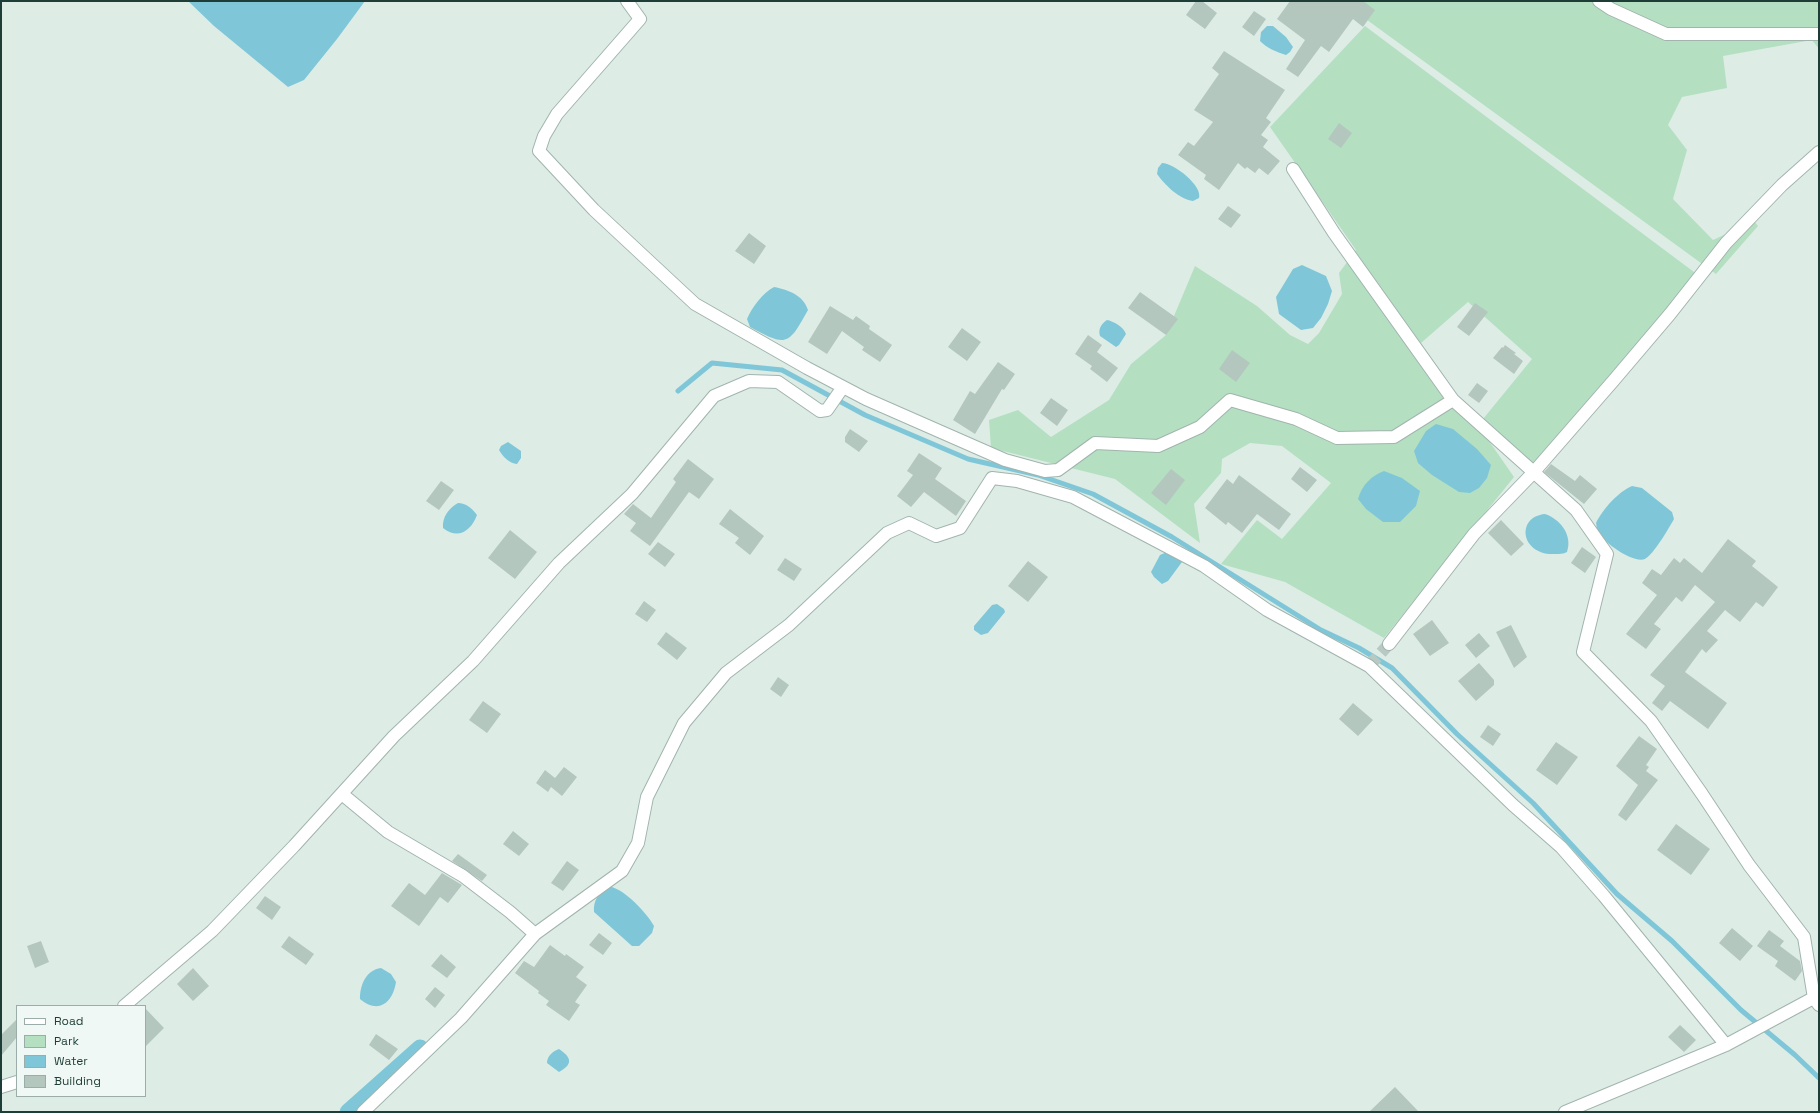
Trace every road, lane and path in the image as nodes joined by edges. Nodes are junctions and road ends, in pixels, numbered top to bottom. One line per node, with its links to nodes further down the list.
1 (627, 1): 6 (street)
2 (1599, 1): 3 (street)
3 (1819, 34)
4 (1819, 152): 8 (street)
5 (1293, 169): 7 (street)
6 (843, 387): 7 (street); 10 (street)
7 (1453, 400): 8 (street)
8 (1533, 473): 9 (street); 12 (street)
9 (1389, 644)
10 (342, 794): 11 (street); 13 (street)
11 (535, 934): 14 (street); 17 (street)
12 (1817, 999): 14 (street)
13 (125, 1005)
14 (1726, 1045): 18 (street)
15 (16, 1082): 16 (street)
16 (1, 1087)
17 (363, 1112)
18 (1564, 1112)

